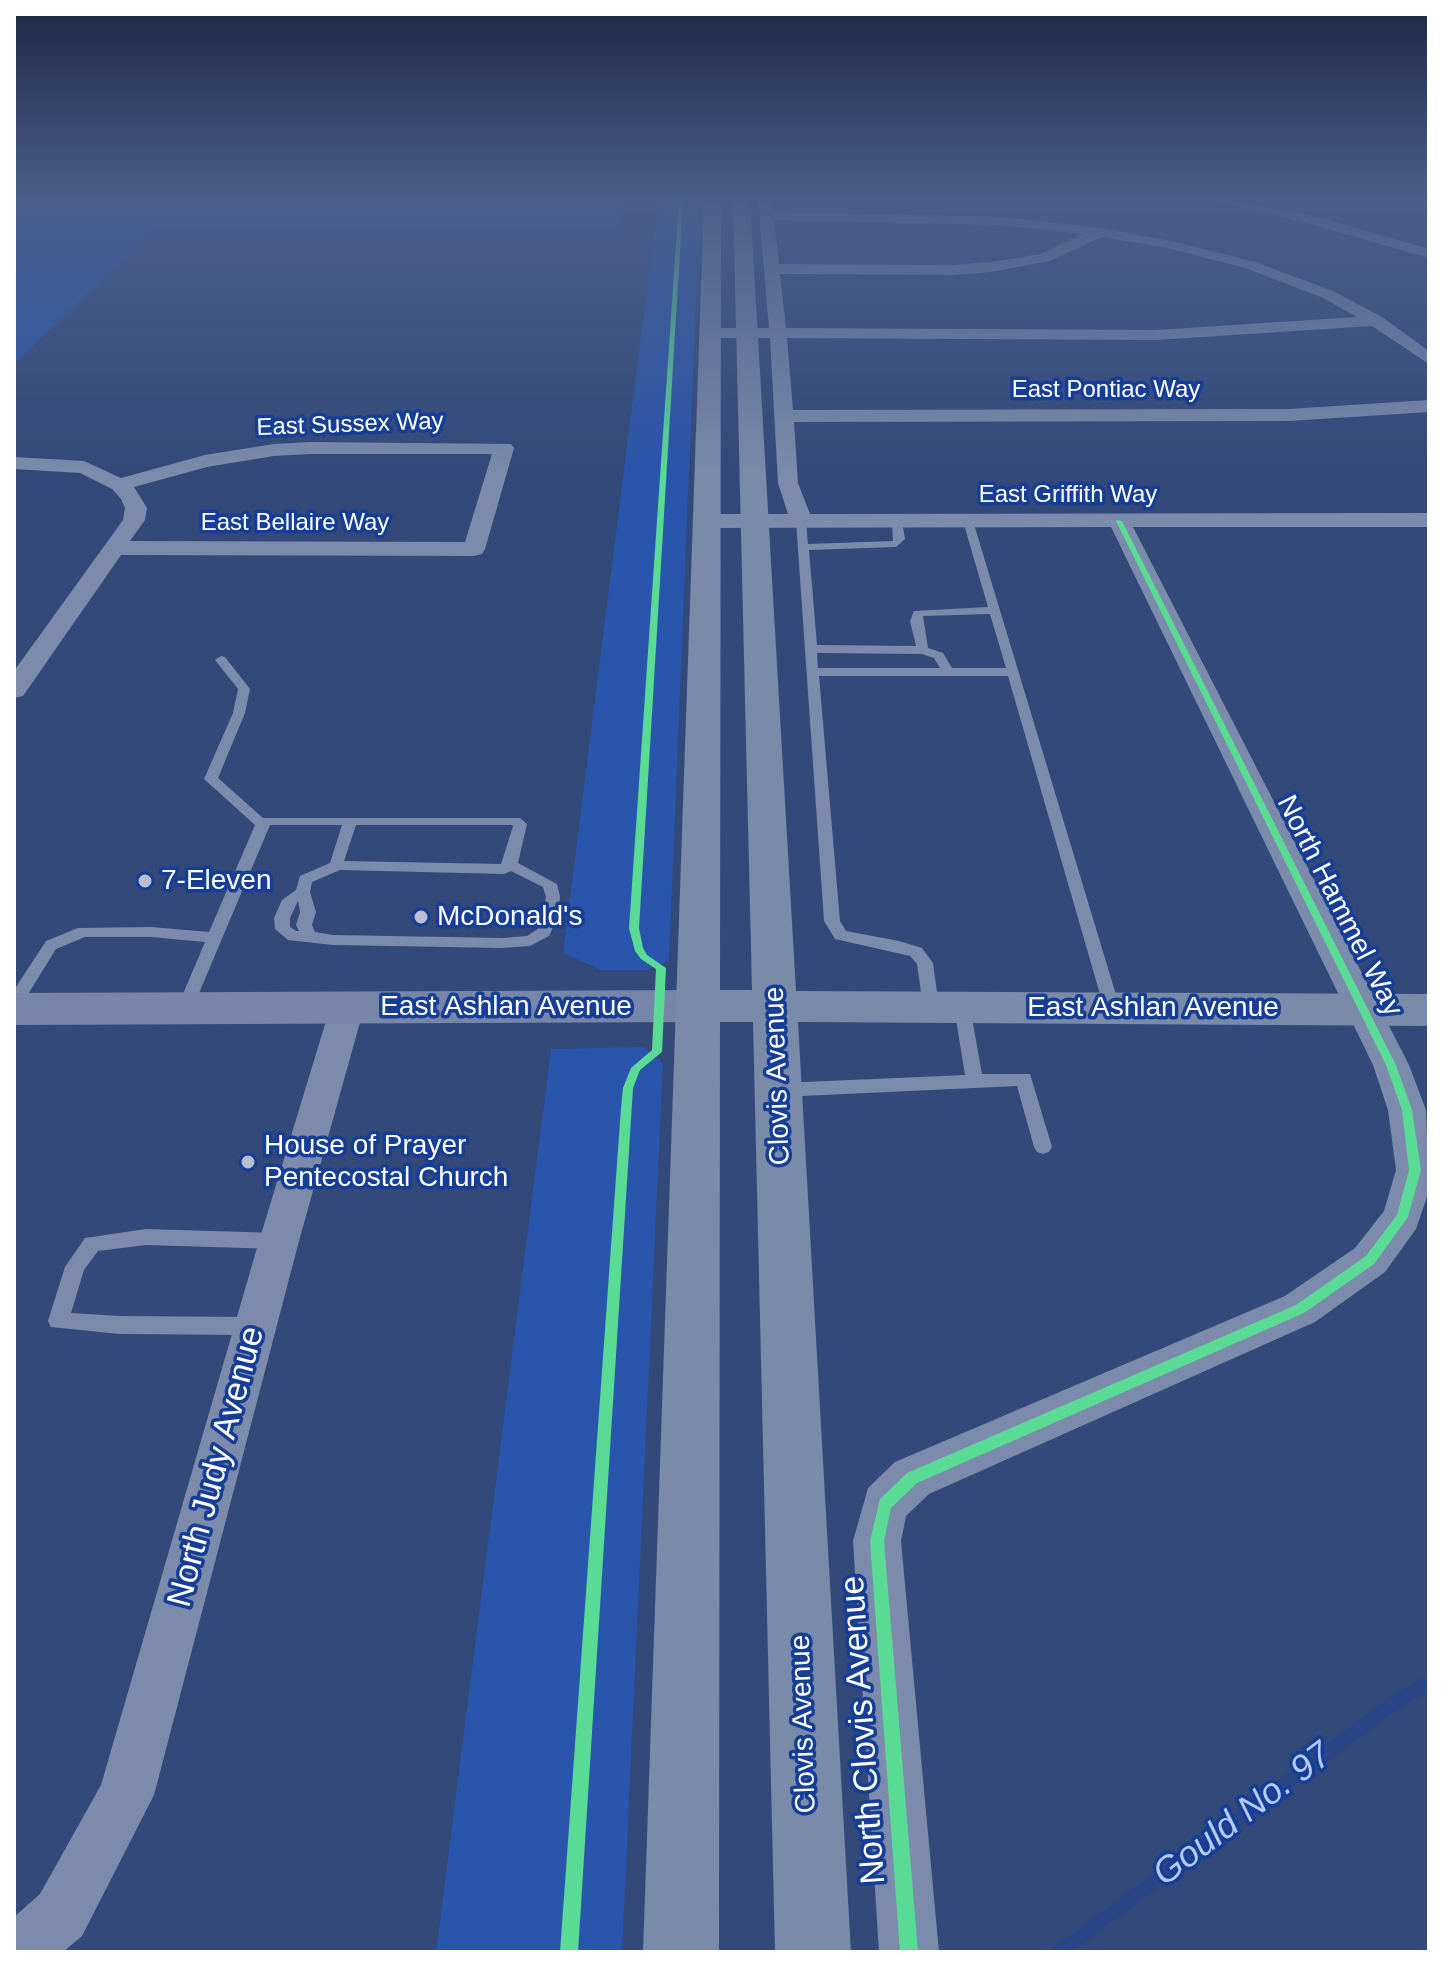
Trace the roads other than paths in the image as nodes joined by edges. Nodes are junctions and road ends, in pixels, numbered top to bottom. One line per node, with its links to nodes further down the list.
1 (711, 293): 6 (main road)
2 (746, 293): 7 (main road, Clovis Avenue)
3 (774, 293): 8 (street)
4 (1324, 293): 5 (street)
5 (1376, 321): 8 (street); 9 (street)
6 (710, 333): 7 (street); 15 (main road)
7 (748, 334): 8 (street); 16 (main road, Clovis Avenue)
8 (778, 334): 11 (street)
9 (1429, 359)
10 (1429, 406): 11 (street, East Pontiac Way)
11 (783, 416): 17 (street)
12 (14, 463): 13 (street)
13 (119, 485): 22 (street); 23 (street, East Sussex Way)
14 (1429, 520): 20 (street, East Griffith Way)
15 (707, 521): 16 (street, East Griffith Way); 40 (main road)
16 (755, 521): 17 (street, East Griffith Way); 41 (main road, Clovis Avenue)
17 (801, 521): 18 (street, East Griffith Way); 21 (lane)
18 (897, 521): 19 (street, East Griffith Way); 21 (lane)
19 (968, 521): 20 (street, East Griffith Way); 24 (lane)
20 (1119, 521): 46 (street, North Hammel Way)
21 (803, 547): 25 (lane)
22 (117, 548): 23 (street, East Bellaire Way); 31 (street)
23 (474, 549)
24 (995, 610): 26 (lane); 30 (lane)
25 (811, 649): 26 (lane); 28 (lane)
26 (923, 650): 29 (lane)
27 (221, 660): 33 (lane)
28 (813, 672): 29 (lane); 42 (lane)
29 (948, 672): 30 (lane)
30 (1013, 672): 45 (lane)
31 (14, 690)
32 (350, 821): 33 (lane); 34 (lane); 35 (lane)
33 (262, 824): 38 (lane)
34 (338, 865): 35 (lane); 36 (lane)
35 (510, 865): 37 (lane)
36 (303, 892): 37 (lane); 37 (lane)
37 (309, 936)
38 (215, 938): 39 (lane); 43 (lane)
39 (14, 1006): 43 (main road, East Ashlan Avenue)
40 (699, 1006): 41 (main road, East Ashlan Avenue); 44 (main road, East Ashlan Avenue); 55 (main road)
41 (775, 1006): 42 (main road, East Ashlan Avenue); 49 (main road, Clovis Avenue)
42 (946, 1007): 45 (main road, East Ashlan Avenue); 48 (lane)
43 (185, 1008): 44 (main road, East Ashlan Avenue)
44 (347, 1008): 51 (street, North Judy Avenue)
45 (1112, 1008): 46 (main road, East Ashlan Avenue)
46 (1365, 1010): 47 (main road, East Ashlan Avenue); 53 (street, North Hammel Way)
47 (1429, 1010)
48 (974, 1079): 49 (lane); 50 (lane)
49 (779, 1090): 56 (main road, Clovis Avenue)
50 (1043, 1147)
51 (279, 1241): 52 (street, North Judy Avenue); 52 (lane)
52 (256, 1326): 54 (street, North Judy Avenue)
53 (885, 1504): 57 (street, North Clovis Avenue)
54 (40, 1933)
55 (681, 1952)
56 (813, 1952)
57 (909, 1952)

